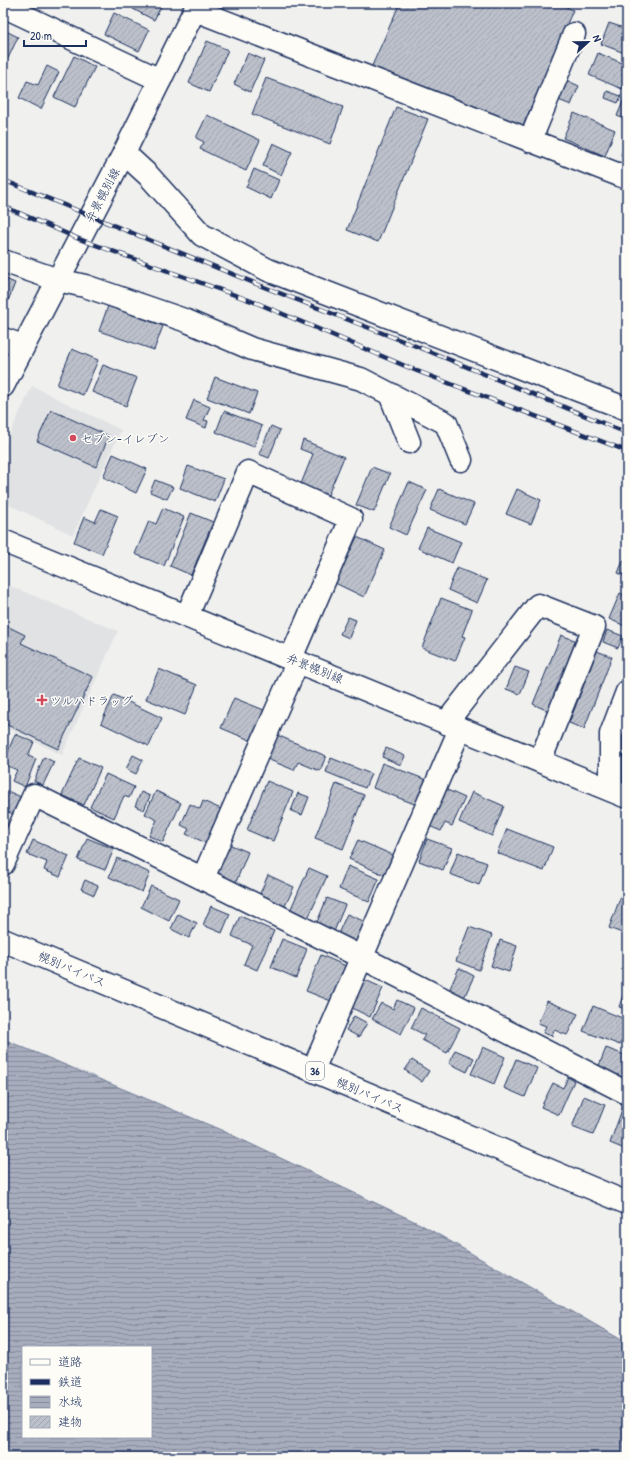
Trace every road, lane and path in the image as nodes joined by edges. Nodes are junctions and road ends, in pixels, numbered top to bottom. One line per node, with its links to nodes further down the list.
1 (3, 6): 4 (main road)
2 (196, 7): 4 (main road, 弁景幌別線); 5 (main road)
3 (574, 34): 5 (main road)
4 (160, 80): 6 (main road, 弁景幌別線)
5 (530, 141): 7 (main road)
6 (124, 153): 9 (main road, 弁景幌別線); 14 (main road)
7 (627, 178)
8 (3, 261): 9 (main road)
9 (58, 280): 11 (main road, 弁景幌別線); 13 (main road)
10 (3, 339): 11 (main road)
11 (24, 346): 12 (main road, 弁景幌別線)
12 (3, 386)
13 (390, 394): 15 (main road); 16 (main road)
14 (627, 409)
15 (410, 442)
16 (461, 460)
17 (3, 541): 18 (main road, 弁景幌別線)
18 (187, 616): 19 (main road, 弁景幌別線); 19 (main road)
19 (294, 660): 21 (main road, 弁景幌別線); 25 (main road)
20 (627, 692): 23 (main road)
21 (453, 726): 22 (main road, 弁景幌別線); 22 (main road); 27 (main road)
22 (540, 761): 23 (main road, 弁景幌別線)
23 (619, 794)
24 (3, 864): 25 (main road)
25 (202, 878): 27 (main road)
26 (3, 940): 28 (main road, 幌別バイパス / 36)
27 (361, 957): 28 (main road); 29 (main road)
28 (313, 1070): 30 (main road, 幌別バイパス / 36)
29 (627, 1093)
30 (627, 1203)

